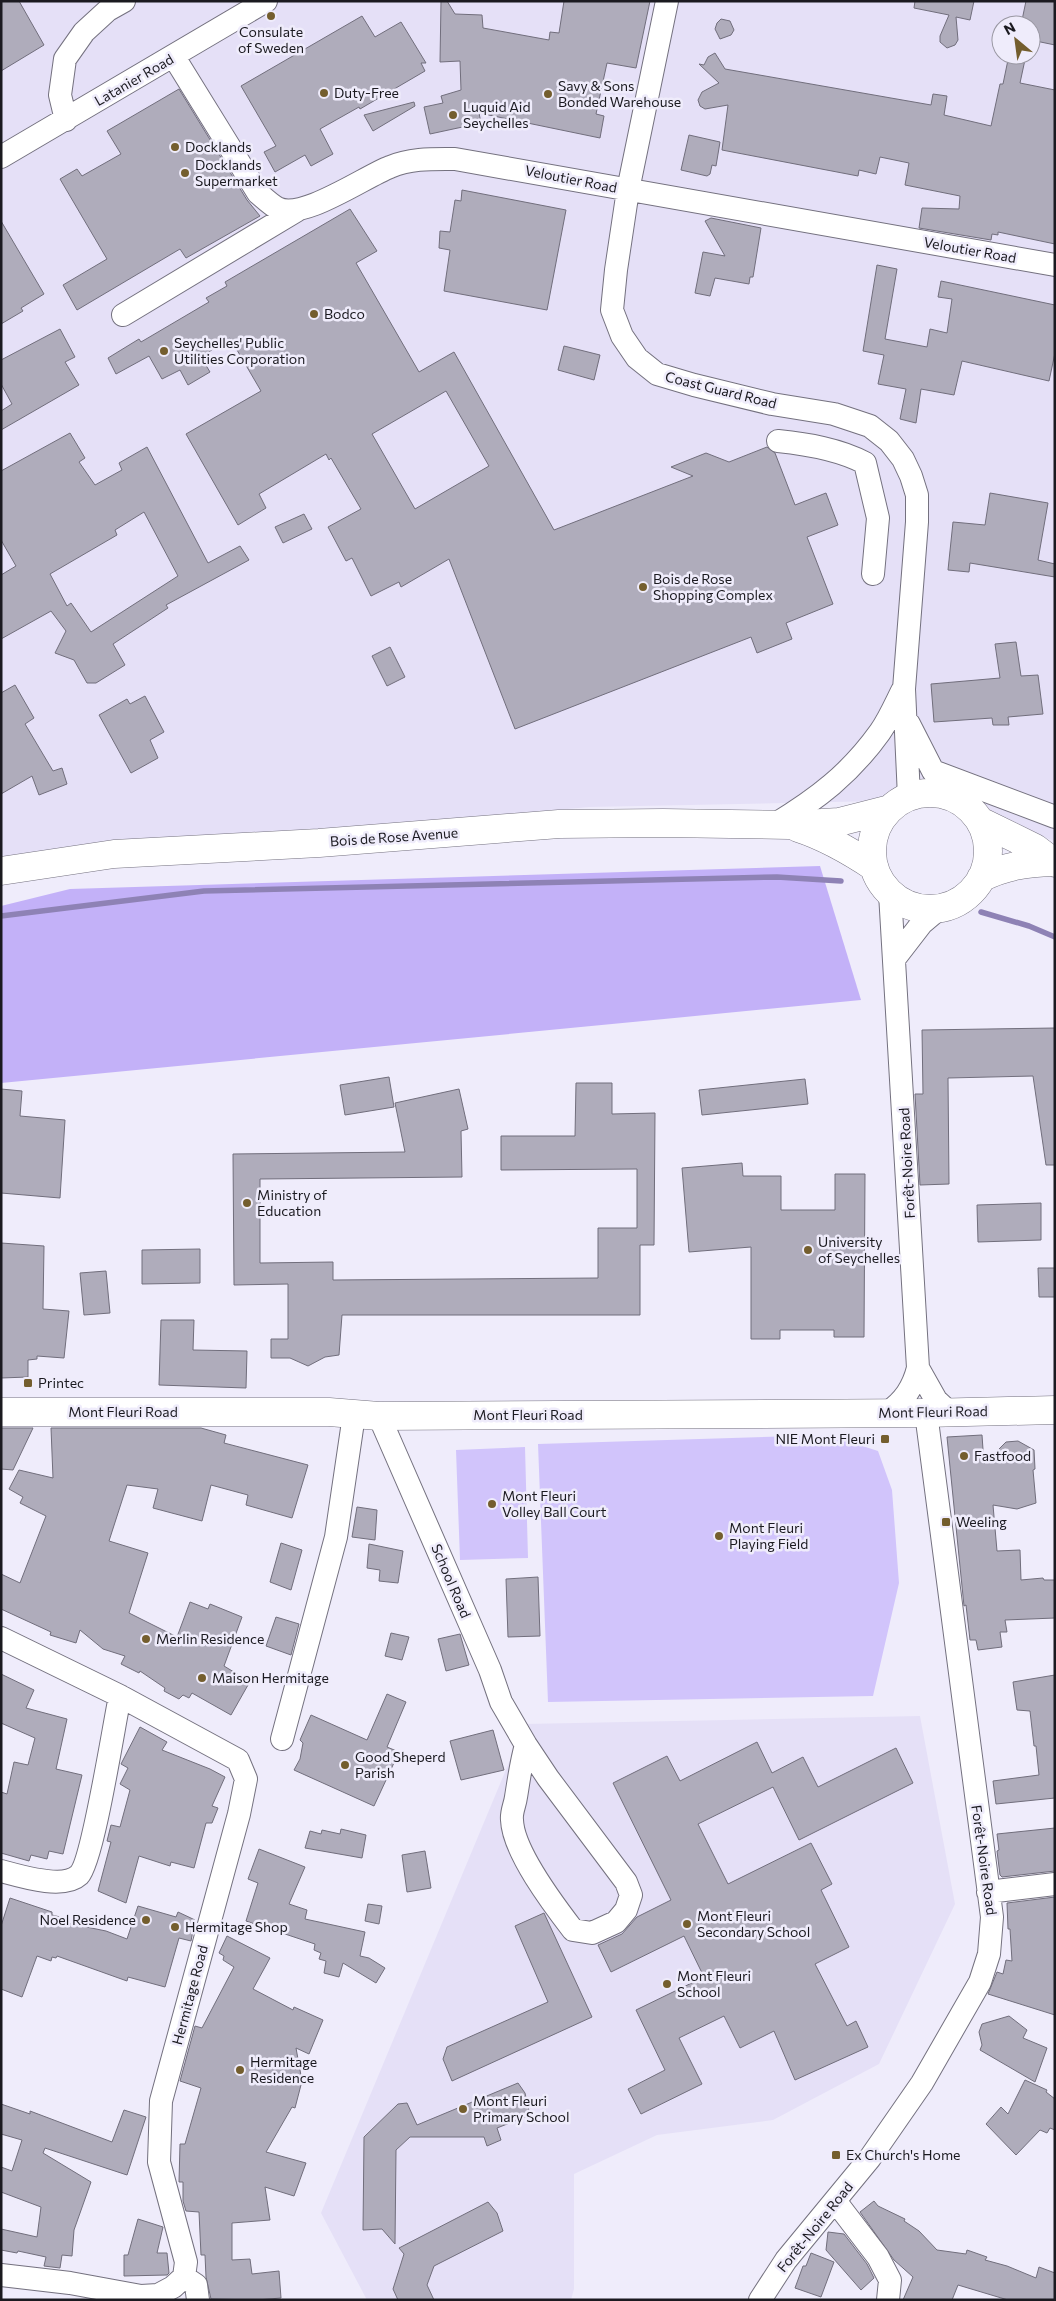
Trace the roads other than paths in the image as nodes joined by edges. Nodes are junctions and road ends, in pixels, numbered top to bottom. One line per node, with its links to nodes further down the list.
1 (124, 1): 5 (street)
2 (266, 1): 4 (street, Latanier Road)
3 (667, 1): 7 (street, Coast Guard Road)
4 (174, 57): 5 (street, Latanier Road); 8 (street)
5 (66, 120): 6 (street, Latanier Road)
6 (1, 158)
7 (628, 190): 8 (street, Veloutier Road); 9 (street, Veloutier Road); 13 (street, Coast Guard Road)
8 (296, 211): 10 (street, Veloutier Road)
9 (1055, 265)
10 (123, 315)
11 (778, 441): 12 (street)
12 (873, 574)
13 (904, 689): 14 (street, Coast Guard Road); 20 (street)
14 (904, 714): 15 (street, Coast Guard Road); 17 (street, Coast Guard Road)
15 (933, 772): 16 (street, Coast Guard Road); 18 (street)
16 (957, 799): 17 (main road); 19 (main road)
17 (899, 803): 20 (main road, Bois de Rose Avenue); 22 (main road)
18 (1055, 817)
19 (980, 821): 21 (main road); 24 (main road)
20 (781, 825): 22 (main road, Bois de Rose Avenue); 23 (main road, Bois de Rose Avenue)
21 (1054, 862): 24 (main road)
22 (874, 867): 25 (main road)
23 (1, 871)
24 (981, 878): 26 (main road)
25 (890, 893): 26 (main road); 27 (street, Forêt-Noire Road)
26 (941, 907): 27 (street)
27 (895, 958): 28 (street, Forêt-Noire Road)
28 (918, 1368): 31 (street, Forêt-Noire Road); 32 (street, Forêt-Noire Road)
29 (1055, 1410): 32 (main road, Mont Fleuri Road)
30 (1, 1412): 33 (main road, Mont Fleuri Road)
31 (888, 1413): 32 (main road, Mont Fleuri Road); 33 (main road, Mont Fleuri Road)
32 (937, 1413): 40 (street, Forêt-Noire Road)
33 (367, 1415): 36 (street); 37 (street, School Road)
34 (1, 1638): 35 (street, Hermitage Road)
35 (120, 1696): 38 (street); 43 (street, Hermitage Road)
36 (282, 1739)
37 (526, 1745): 37 (street, School Road)
38 (1, 1871)
39 (1055, 1884): 40 (street)
40 (988, 1892): 41 (street, Forêt-Noire Road)
41 (836, 2202): 45 (street, Forêt-Noire Road); 46 (street)
42 (1, 2274): 43 (street)
43 (184, 2277): 44 (street)
44 (198, 2300)
45 (760, 2300)
46 (888, 2300)

